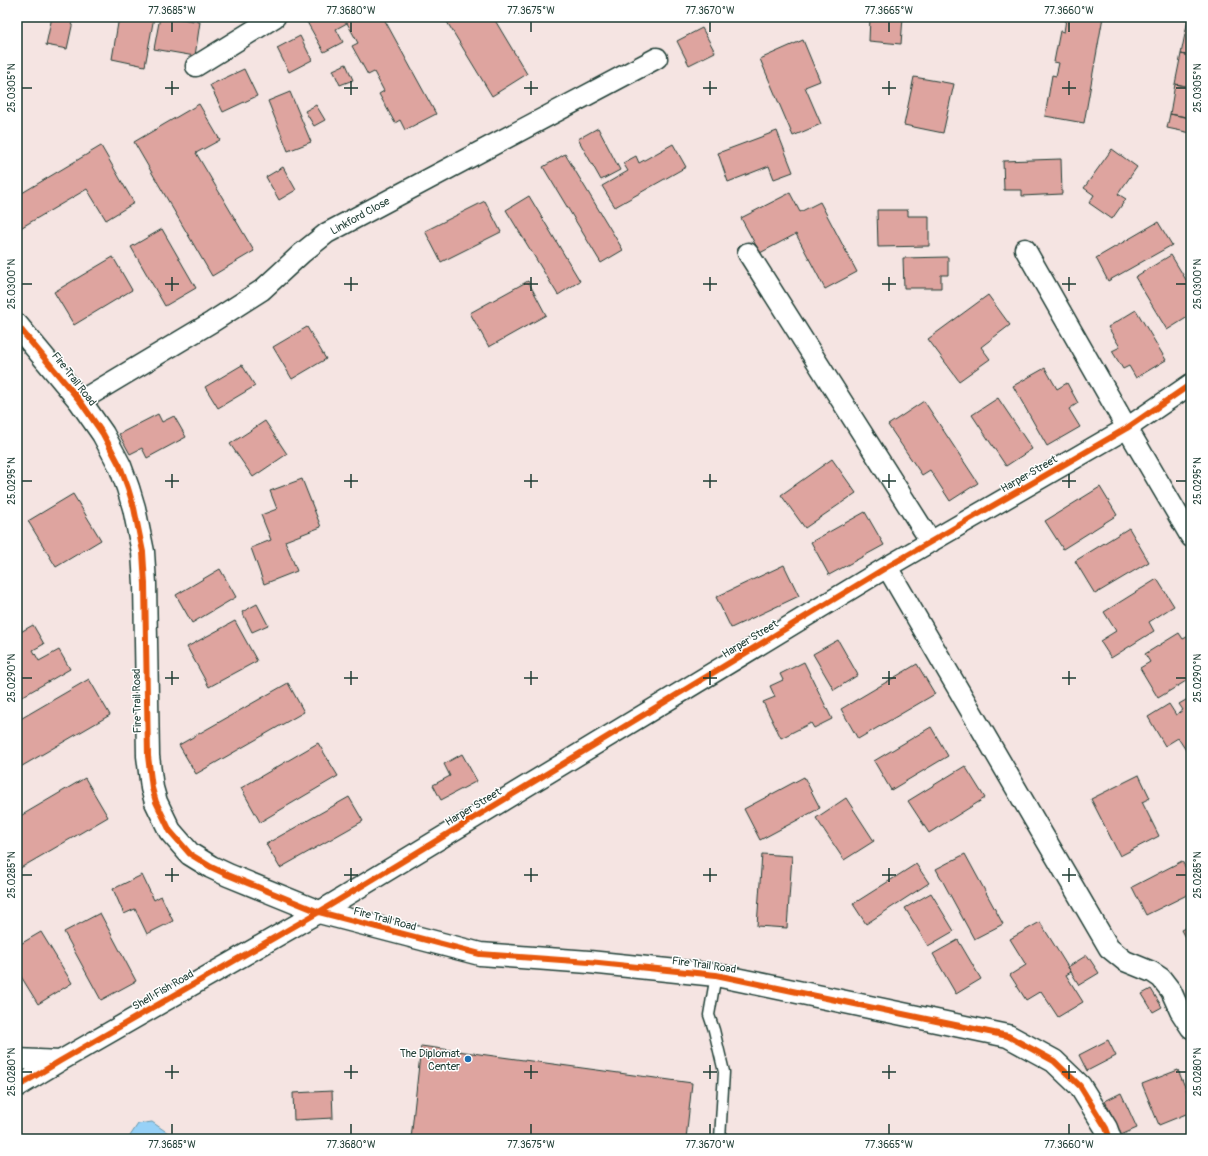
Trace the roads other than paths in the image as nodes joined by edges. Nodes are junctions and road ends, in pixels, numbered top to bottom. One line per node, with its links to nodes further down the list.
1 (275, 17): 3 (street)
2 (657, 58): 8 (street, Linkford Close)
3 (196, 66)
4 (1025, 249): 9 (street)
5 (748, 253): 11 (street)
6 (17, 325): 8 (street, Fire Trail Road)
7 (1191, 384): 9 (street, Harper Street)
8 (80, 401): 13 (street, Fire Trail Road)
9 (1127, 428): 10 (street); 11 (street, Harper Street)
10 (1191, 537)
11 (931, 542): 12 (street, Harper Street)
12 (887, 567): 13 (street, Harper Street); 15 (street)
13 (319, 912): 14 (street, Fire Trail Road); 17 (street, Shell Fish Road)
14 (716, 975): 19 (lane); 20 (street, Fire Trail Road)
15 (1191, 1028)
16 (17, 1059): 17 (street)
17 (60, 1061): 18 (street, Shell Fish Road)
18 (17, 1086)
19 (720, 1139)
20 (1110, 1139)

